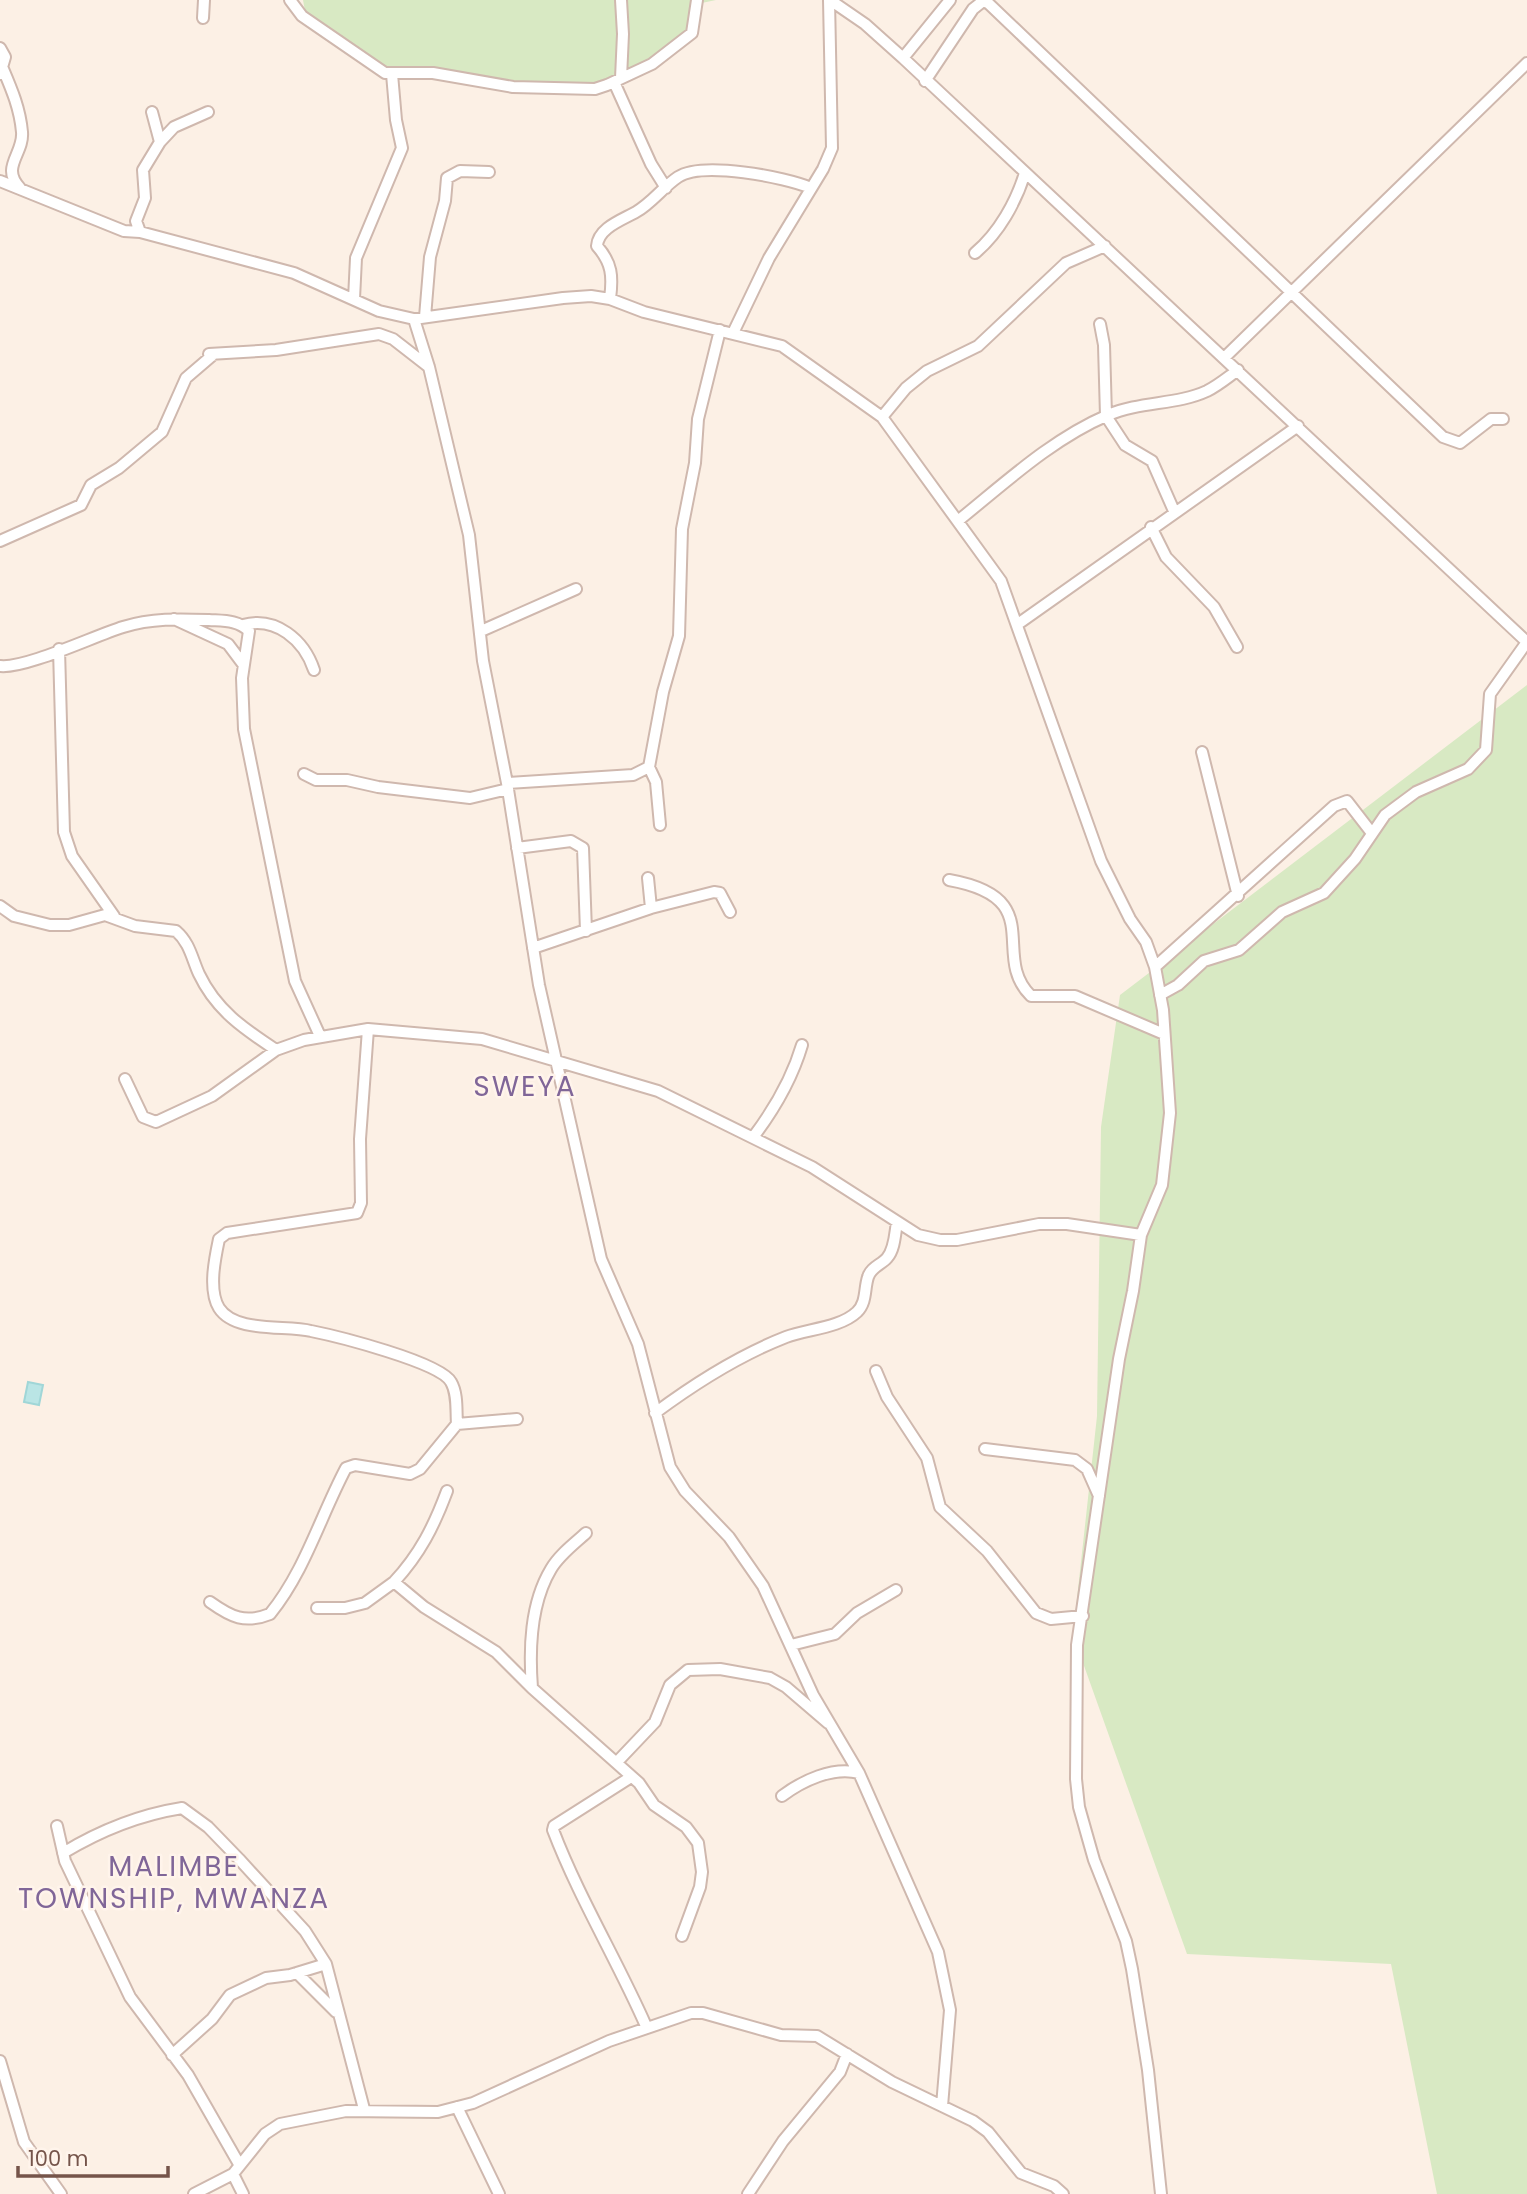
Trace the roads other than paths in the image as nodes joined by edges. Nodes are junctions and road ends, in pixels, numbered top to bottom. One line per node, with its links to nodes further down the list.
1 (204, 0): 7 (street)
2 (290, 0): 12 (street)
3 (621, 0): 13 (street)
4 (697, 0): 13 (street)
5 (830, 0): 9 (street); 22 (street)
6 (950, 0): 9 (street)
7 (203, 18)
8 (0, 48): 11 (street)
9 (903, 58): 14 (street)
10 (1527, 63): 27 (street)
11 (2, 71): 23 (street)
12 (392, 74): 13 (street); 28 (street)
13 (618, 80): 21 (street)
14 (925, 81): 19 (street); 27 (street)
15 (152, 112): 17 (street)
16 (208, 113): 17 (street)
17 (160, 142): 24 (street)
18 (489, 172): 31 (street)
19 (1025, 173): 25 (street); 26 (street)
20 (0, 181): 23 (street)
21 (666, 188): 22 (street); 29 (street)
22 (811, 188): 34 (street)
23 (24, 192): 24 (street)
24 (140, 232): 28 (street)
25 (1105, 246): 36 (street); 40 (street)
26 (975, 253)
27 (1289, 292): 36 (street); 41 (street)
28 (354, 299): 30 (street)
29 (610, 299): 31 (street); 33 (street)
30 (379, 311): 31 (street); 35 (street)
31 (419, 318): 37 (street)
32 (1100, 324): 39 (street)
33 (720, 330): 34 (street); 59 (street)
34 (733, 333): 40 (street)
35 (379, 334): 37 (street); 46 (street)
36 (1225, 357): 38 (street)
37 (429, 367): 51 (street)
38 (1238, 370): 39 (street); 42 (street)
39 (1106, 416): 43 (street); 44 (street)
40 (882, 417): 44 (street)
41 (1503, 419)
42 (1298, 426): 43 (street); 52 (street)
43 (1174, 511): 45 (street)
44 (959, 520): 49 (street)
45 (1151, 527): 49 (street); 53 (street)
46 (0, 541)
47 (576, 589): 51 (street)
48 (172, 618): 50 (street); 54 (street); 55 (street)
49 (1018, 624): 74 (street)
50 (243, 625): 55 (street); 57 (street)
51 (481, 631): 61 (street)
52 (1527, 642): 63 (street)
53 (1237, 647)
54 (59, 649): 56 (street); 71 (street)
55 (243, 664): 78 (street)
56 (0, 666)
57 (313, 670)
58 (1202, 752): 67 (street)
59 (649, 767): 61 (street); 62 (street)
60 (304, 774): 61 (street)
61 (508, 786): 64 (street)
62 (660, 825)
63 (1371, 832): 67 (street); 75 (street)
64 (517, 848): 72 (street); 73 (street)
65 (648, 878): 69 (street)
66 (948, 880): 77 (street)
67 (1238, 896): 74 (street)
68 (0, 906): 71 (street)
69 (651, 908): 70 (street); 72 (street)
70 (730, 912)
71 (114, 916): 80 (street)
72 (586, 931): 73 (street)
73 (533, 948): 81 (street)
74 (1155, 967): 75 (street)
75 (1160, 995): 77 (street)
76 (368, 1029): 78 (street); 81 (street); 89 (street)
77 (1164, 1034): 85 (street)
78 (320, 1037): 80 (street)
79 (802, 1045): 83 (street)
80 (276, 1050): 82 (street)
81 (555, 1060): 83 (street); 87 (street)
82 (125, 1079)
83 (754, 1136): 84 (street)
84 (897, 1222): 85 (street); 87 (street)
85 (1141, 1235): 92 (street)
86 (876, 1371): 98 (street)
87 (655, 1413): 99 (street)
88 (517, 1419): 89 (street)
89 (457, 1424): 96 (street)
90 (985, 1449): 92 (street)
91 (447, 1491): 94 (street)
92 (1100, 1499): 98 (street)
93 (586, 1533): 100 (street)
94 (394, 1582): 97 (street); 100 (street)
95 (896, 1590): 99 (street)
96 (210, 1602)
97 (317, 1608)
98 (1083, 1616): 128 (street)
99 (791, 1645): 101 (street)
100 (532, 1688): 102 (street)
101 (830, 1725): 102 (street); 103 (street)
102 (617, 1762): 104 (street)
103 (859, 1773): 105 (street); 117 (street)
104 (631, 1777): 108 (street); 112 (street)
105 (782, 1797)
106 (57, 1826): 107 (street)
107 (63, 1853): 109 (street); 114 (street)
108 (682, 1936)
109 (326, 1964): 110 (street); 111 (street)
110 (297, 1973): 111 (street); 114 (street)
111 (337, 2012): 119 (street)
112 (646, 2026): 113 (street); 118 (street)
113 (847, 2054): 117 (street); 126 (street)
114 (172, 2055): 120 (street)
115 (0, 2061): 116 (street)
116 (5, 2101): 122 (street)
117 (942, 2106): 127 (street)
118 (457, 2107): 119 (street); 125 (street)
119 (364, 2109): 120 (street)
120 (239, 2164): 121 (street)
121 (233, 2174): 123 (street); 124 (street)
122 (61, 2194)
123 (194, 2194)
124 (243, 2194)
125 (499, 2194)
126 (748, 2194)
127 (1063, 2194)
128 (1161, 2194)

